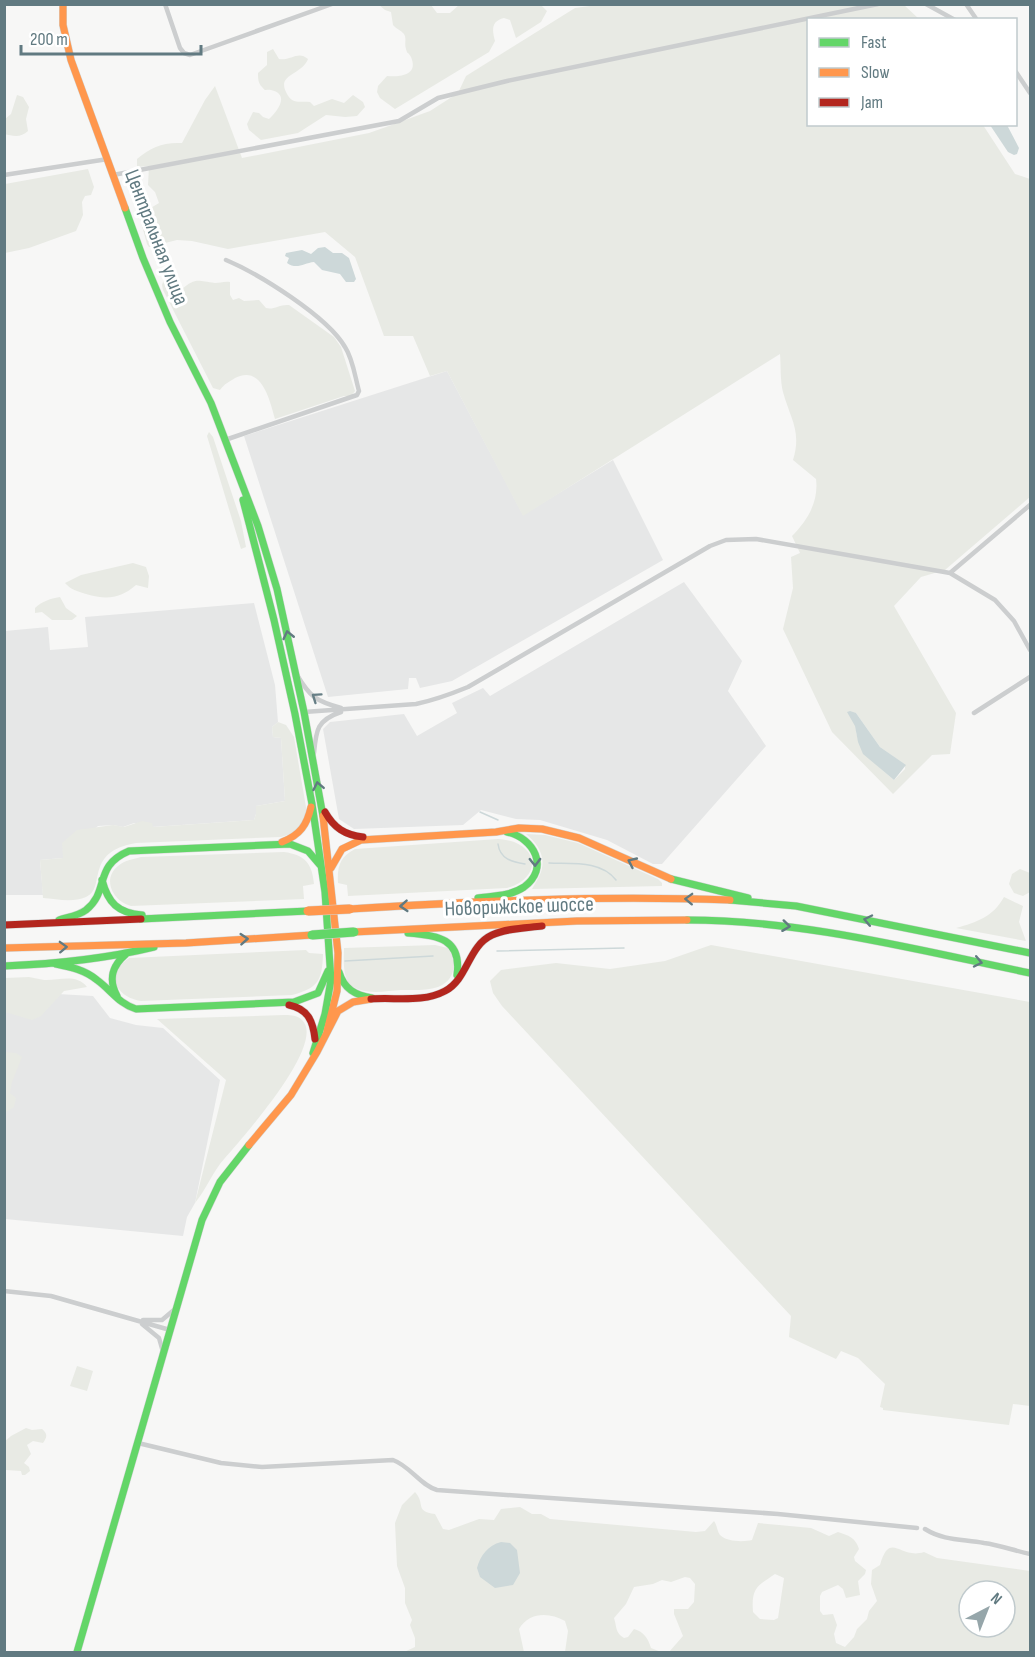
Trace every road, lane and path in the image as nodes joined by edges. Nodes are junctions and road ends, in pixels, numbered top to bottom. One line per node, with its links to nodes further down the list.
1 (63, 4): 13 (main road, Центральная улица)
2 (165, 4): 3 (street)
3 (333, 4)
4 (878, 4): 7 (street)
5 (926, 4): 8 (street)
6 (966, 4): 9 (street)
7 (812, 18)
8 (951, 18)
9 (976, 18)
10 (807, 19): 15 (street)
11 (1017, 74): 12 (street)
12 (1030, 93)
13 (108, 159): 14 (street); 15 (main road, Центральная улица)
14 (4, 175)
15 (113, 175): 17 (main road, Центральная улица)
16 (226, 260): 17 (street)
17 (225, 440): 18 (main road, Центральная улица)
18 (237, 477): 22 (main road, one-way to 18); 25 (main road)
19 (1030, 505): 20 (street)
20 (950, 573): 21 (street); 24 (street)
21 (1030, 651)
22 (296, 672): 24 (street, one-way to 22); 25 (main road)
23 (1030, 677): 26 (street)
24 (346, 710): 25 (street); 27 (street)
25 (300, 713): 27 (main road); 28 (main road)
26 (974, 713)
27 (313, 758): 28 (main road, one-way to 27)
28 (317, 805): 30 (main road); 31 (main road); 32 (main road); 33 (main road)
29 (496, 832): 30 (main road); 35 (main road, one-way to 35); 36 (main road, one-way to 29)
30 (377, 838): 33 (main road)
31 (274, 844): 32 (main road); 34 (main road)
32 (321, 867): 47 (main road)
33 (330, 872): 47 (main road)
34 (102, 878): 37 (main road); 39 (main road)
35 (457, 902): 36 (main road, Новорижское шоссе, one-way to 35); 37 (main road, Новорижское шоссе, one-way to 37, bridge)
36 (768, 903): 44 (main road, Новорижское шоссе, one-way to 36)
37 (202, 918): 39 (main road, Новорижское шоссе)
38 (577, 921): 41 (main road, Новорижское шоссе); 49 (main road, Новорижское шоссе, one-way to 49); 50 (main road)
39 (45, 923): 40 (main road, Новорижское шоссе)
40 (4, 925)
41 (384, 930): 42 (main road, Новорижское шоссе, one-way to 41, bridge); 50 (main road)
42 (186, 943): 43 (main road, Новорижское шоссе, one-way to 42); 45 (main road)
43 (4, 948)
44 (1030, 952)
45 (126, 954): 46 (main road); 53 (main road)
46 (56, 964): 48 (main road); 53 (main road)
47 (334, 964): 51 (main road); 52 (main road); 54 (main road); 55 (main road)
48 (4, 966)
49 (1030, 973)
50 (454, 983): 51 (main road)
51 (381, 999): 54 (main road)
52 (281, 1004): 53 (main road); 55 (main road)
53 (136, 1009)
54 (327, 1031): 56 (main road)
55 (316, 1042): 56 (main road)
56 (310, 1062): 58 (main road)
57 (4, 1291): 59 (street)
58 (177, 1305): 59 (street); 60 (main road)
59 (135, 1320): 60 (street); 61 (street)
60 (170, 1330): 61 (main road)
61 (162, 1356): 62 (main road)
62 (138, 1443): 63 (street); 66 (main road)
63 (917, 1528)
64 (925, 1529): 65 (street)
65 (1030, 1554)
66 (77, 1653)

